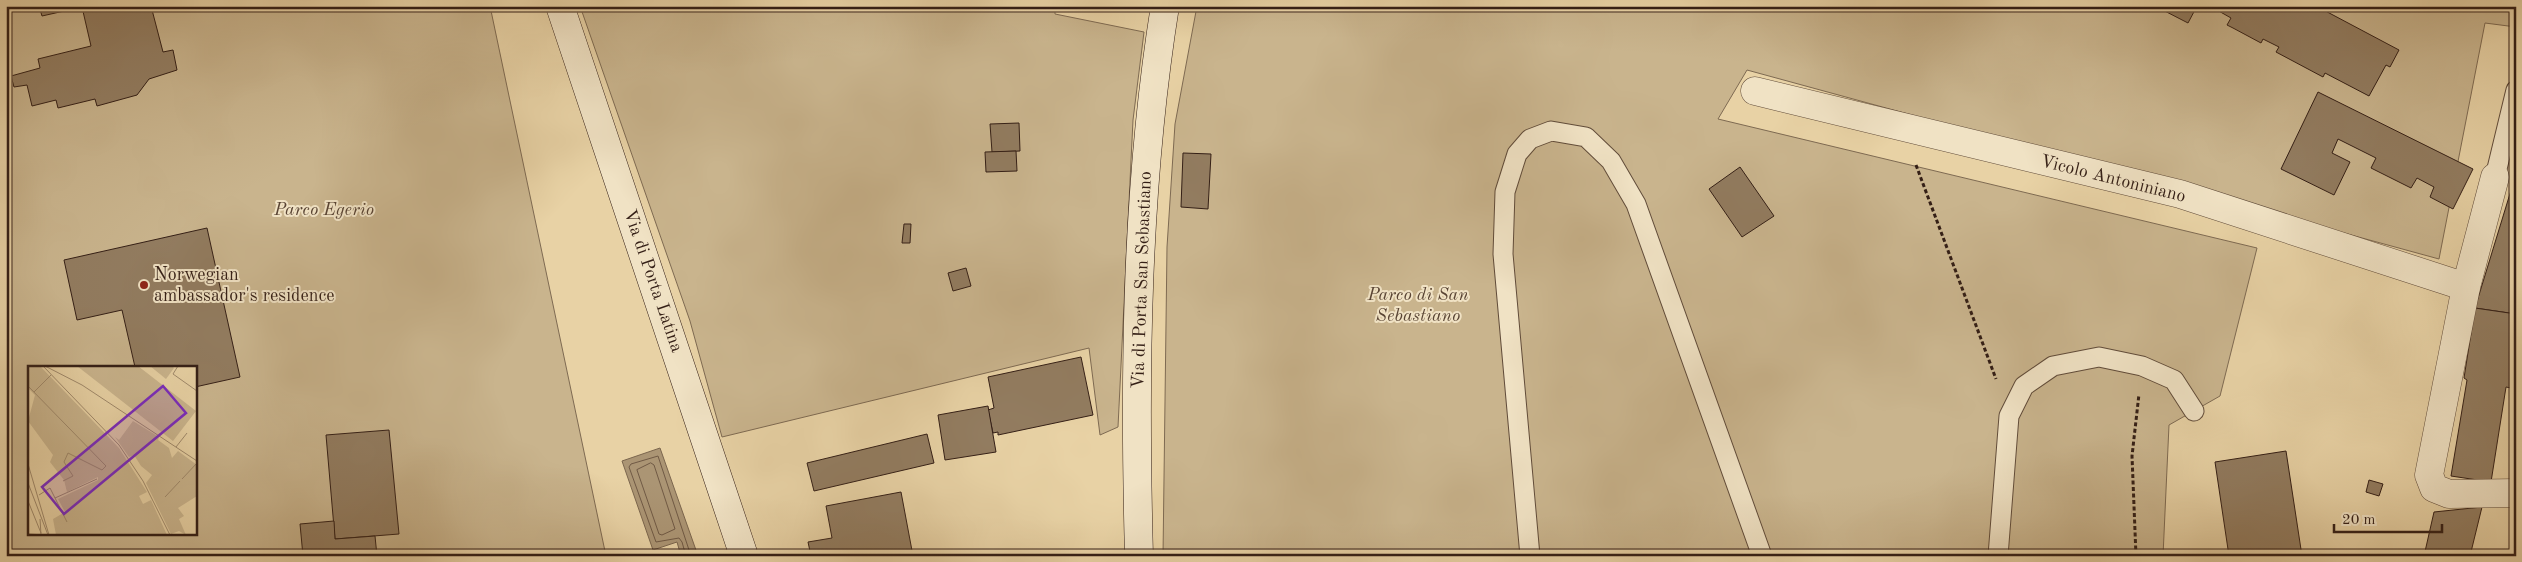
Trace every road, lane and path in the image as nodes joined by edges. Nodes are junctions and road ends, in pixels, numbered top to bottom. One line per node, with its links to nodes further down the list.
1 (560, 6): 12 (street, Via di Porta Latina)
2 (1165, 6): 13 (street, Via di Porta San Sebastiano)
3 (2516, 90): 6 (lane)
4 (1755, 91): 5 (street, Vicolo Antoniniano)
5 (1902, 126): 7 (street, Vicolo Antoniniano); 10 (path)
6 (2495, 177): 7 (street)
7 (2466, 286): 11 (street)
8 (2142, 366): 9 (lane); 10 (lane); 17 (path)
9 (2194, 411)
10 (2010, 416): 16 (lane)
11 (2516, 493)
12 (744, 556)
13 (1139, 556)
14 (1530, 556): 15 (lane)
15 (1762, 556)
16 (1998, 556)
17 (2136, 556)

